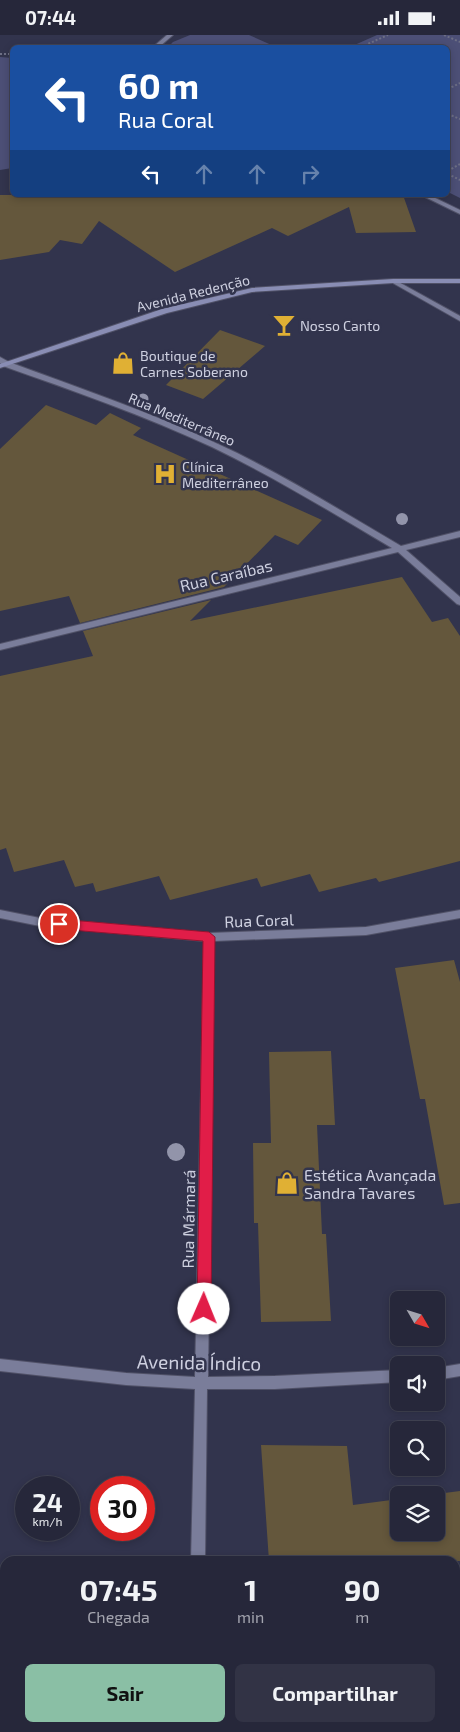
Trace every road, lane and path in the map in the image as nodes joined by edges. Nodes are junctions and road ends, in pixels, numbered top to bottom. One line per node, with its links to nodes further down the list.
1 (170, 35): 5 (street)
2 (388, 35): 6 (path)
3 (444, 35): 4 (path)
4 (460, 42)
5 (158, 45)
6 (366, 45)
7 (428, 197): 8 (street)
8 (460, 213)
9 (393, 281): 10 (street, Avenida Redenção); 11 (street); 12 (street, Avenida Redenção)
10 (460, 281)
11 (460, 319)
12 (2, 363): 14 (street, Rua Mediterrâneo)
13 (460, 534): 14 (street, Rua Caraíbas)
14 (400, 549): 15 (street, Rua Mediterrâneo); 16 (street, Rua Caraíbas)
15 (460, 602)
16 (0, 647)
17 (460, 914): 19 (street, Rua Coral)
18 (0, 915): 19 (street, Rua Coral)
19 (209, 937): 24 (street, Rua Mármará)
20 (0, 1365): 24 (street, Avenida Índico)
21 (460, 1370): 22 (street)
22 (445, 1372)
23 (390, 1376): 24 (street, Avenida Índico)
24 (201, 1383): 25 (street, Rua Mármará)
25 (198, 1556)

